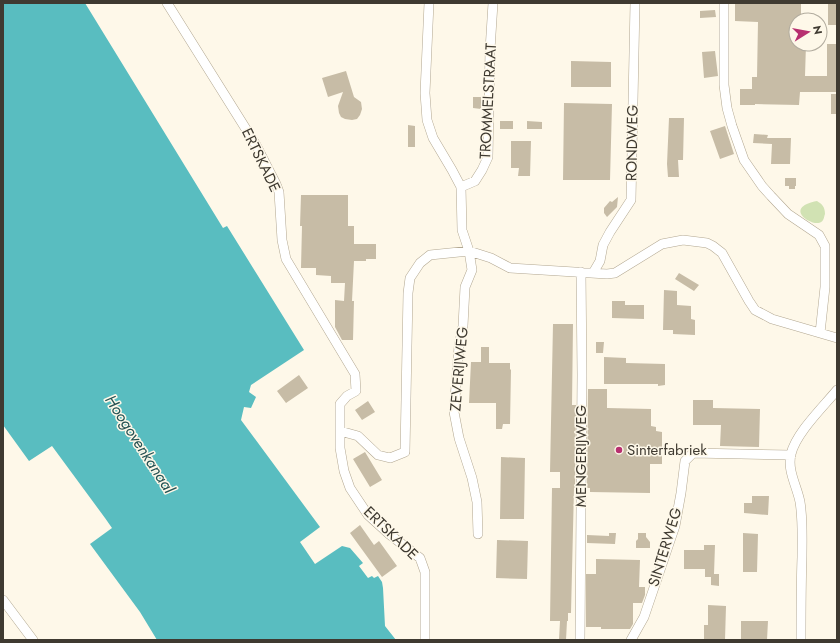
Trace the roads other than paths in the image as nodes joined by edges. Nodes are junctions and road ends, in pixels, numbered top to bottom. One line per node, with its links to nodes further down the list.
1 (167, 3): 13 (street, ERTSKADE)
2 (429, 3): 6 (street)
3 (493, 3): 6 (street, TROMMELSTRAAT)
4 (635, 3): 9 (street, RONDWEG)
5 (724, 3): 10 (street)
6 (461, 187): 7 (street, ZEVERIJWEG)
7 (469, 251): 8 (street); 13 (street); 15 (street, ZEVERIJWEG)
8 (581, 272): 9 (street); 19 (street, MENGERIJWEG)
9 (593, 273): 10 (street)
10 (820, 333): 11 (street)
11 (837, 338)
12 (837, 390): 14 (street)
13 (340, 431): 18 (street, ERTSKADE)
14 (791, 455): 20 (street, SINTERWEG); 21 (street)
15 (478, 534)
16 (3, 600): 17 (street)
17 (32, 640)
18 (425, 640)
19 (580, 640)
20 (631, 640)
21 (801, 640)

